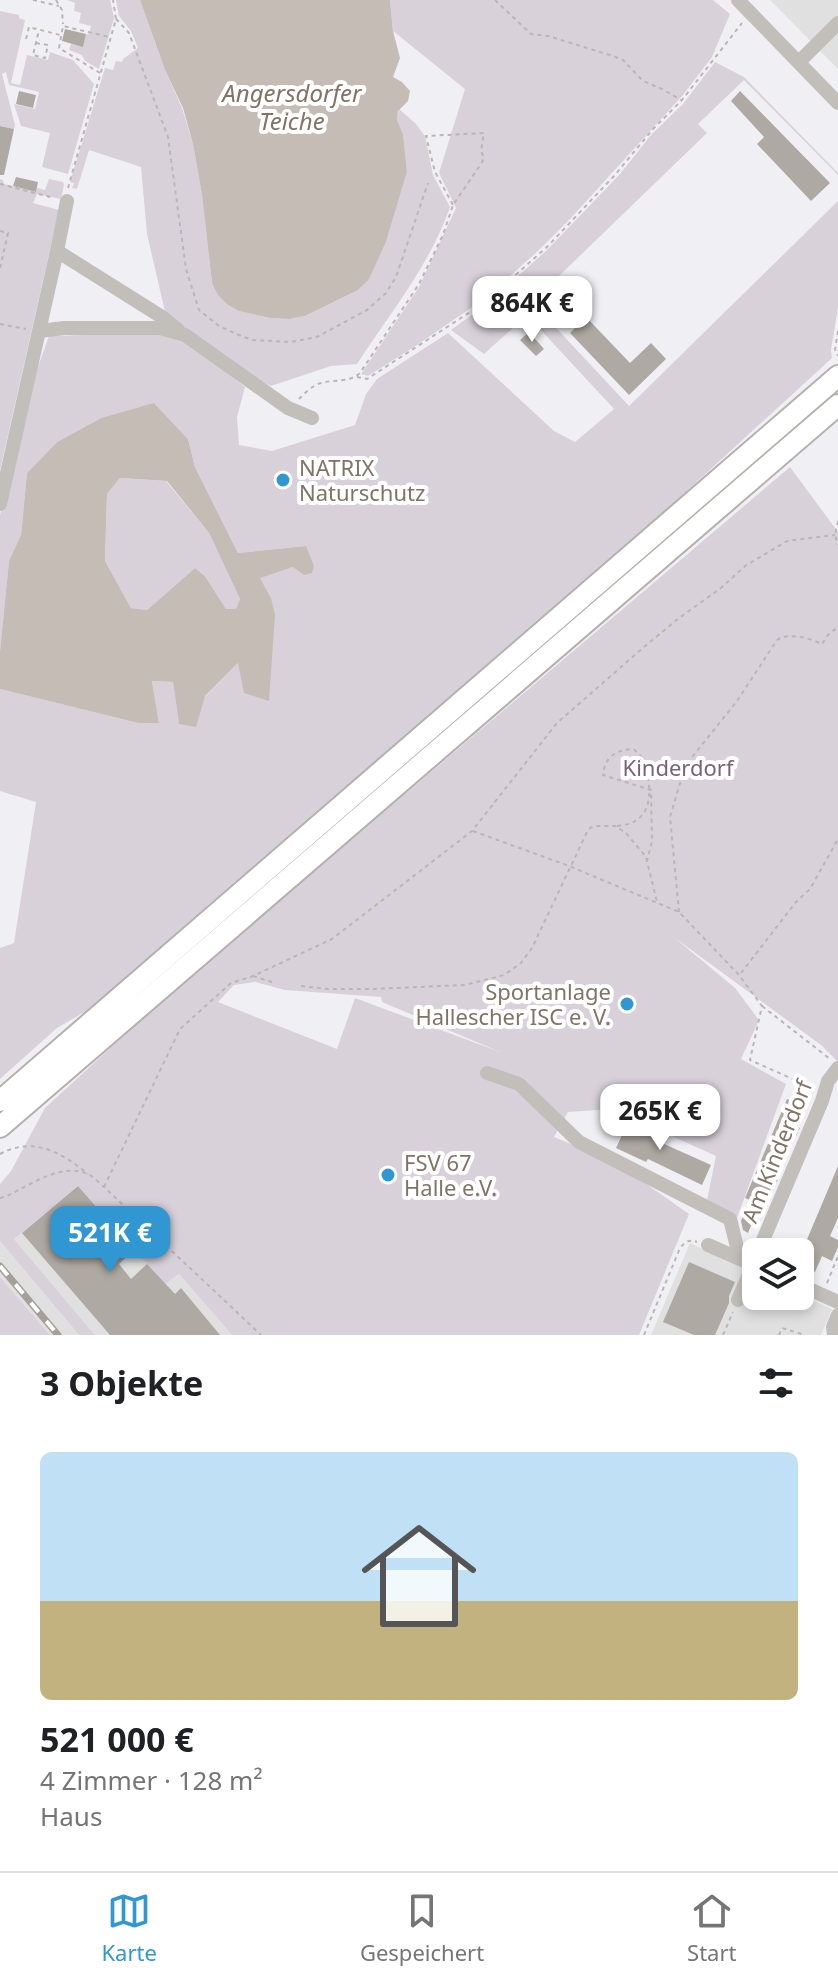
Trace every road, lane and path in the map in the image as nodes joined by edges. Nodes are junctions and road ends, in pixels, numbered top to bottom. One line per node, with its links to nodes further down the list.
1 (33, 0): 6 (path)
2 (56, 0): 6 (path)
3 (113, 0): 8 (path)
4 (495, 0): 18 (path)
5 (738, 0): 7 (street)
6 (59, 6): 10 (path)
7 (750, 12): 16 (street); 18 (path)
8 (116, 19): 13 (path); 20 (path)
9 (838, 23): 16 (street)
10 (63, 25)
11 (39, 30): 12 (path); 14 (path); 15 (path)
12 (61, 36): 13 (path); 17 (path)
13 (111, 38): 17 (path)
14 (26, 39)
15 (36, 43)
16 (799, 62): 19 (street)
17 (101, 73): 22 (path)
18 (682, 100): 33 (path)
19 (838, 103)
20 (428, 183)
21 (0, 184): 22 (path)
22 (67, 201): 25 (street)
23 (453, 205): 23 (path); 33 (path)
24 (0, 231): 26 (path)
25 (57, 251): 28 (street); 30 (street)
26 (0, 268)
27 (0, 324): 28 (path)
28 (33, 330): 30 (street); 37 (street)
29 (838, 331): 31 (path)
30 (185, 335): 35 (street)
31 (838, 356)
32 (838, 376): 58 (highway)
33 (357, 377): 35 (path)
34 (838, 405): 59 (highway)
35 (290, 409): 36 (street)
36 (312, 418)
37 (0, 504)
38 (838, 521): 39 (path)
39 (835, 535): 40 (path); 44 (path)
40 (838, 545)
41 (838, 627): 49 (path)
42 (651, 790): 42 (path); 43 (path); 46 (path)
43 (615, 826): 46 (path); 47 (path)
44 (472, 831): 47 (path); 51 (path)
45 (838, 839): 50 (path)
46 (647, 863): 48 (path)
47 (569, 866): 48 (path); 53 (path)
48 (657, 904): 49 (path)
49 (679, 912): 50 (path)
50 (739, 975): 54 (path)
51 (253, 976): 52 (path); 62 (path)
52 (275, 983)
53 (301, 986)
54 (762, 1006): 57 (path); 57 (path)
55 (838, 1068): 57 (street, Am Kinderdorf)
56 (487, 1073): 65 (street)
57 (833, 1085): 64 (street, Am Kinderdorf)
58 (0, 1101)
59 (0, 1127)
60 (0, 1154): 61 (path)
61 (89, 1174): 62 (path); 63 (path)
62 (104, 1187): 75 (path)
63 (0, 1198)
64 (763, 1238)
65 (742, 1240)
66 (708, 1245): 67 (street); 76 (path)
67 (742, 1256)
68 (838, 1257): 71 (path)
69 (742, 1289): 72 (street, Am Kinderdorf)
70 (814, 1291): 71 (street)
71 (822, 1295): 73 (street)
72 (738, 1300): 77 (path)
73 (838, 1302)
74 (838, 1315): 80 (street)
75 (261, 1335)
76 (644, 1335)
77 (723, 1335)
78 (779, 1335): 79 (path)
79 (805, 1335)
80 (834, 1335)

